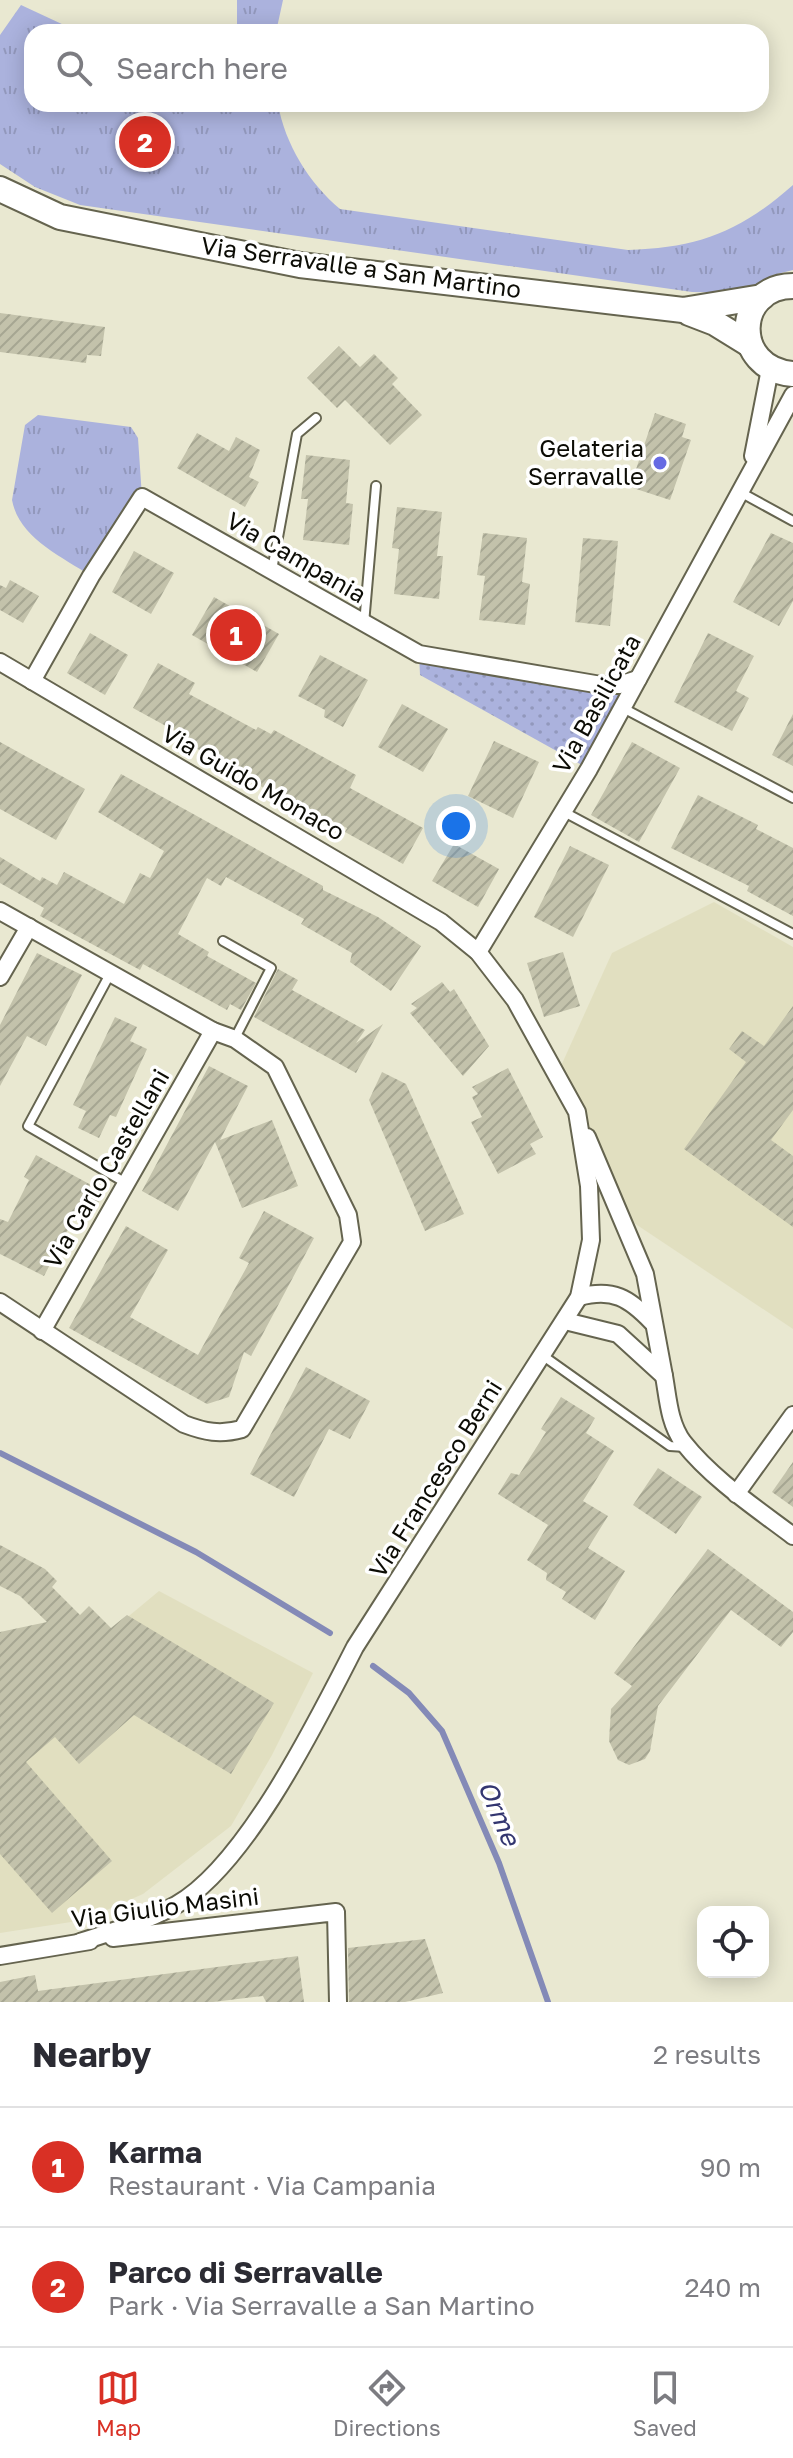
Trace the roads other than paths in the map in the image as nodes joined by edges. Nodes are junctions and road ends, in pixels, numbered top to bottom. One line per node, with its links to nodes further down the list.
1 (0, 189): 4 (street, Via Serravalle a San Martino)
2 (793, 286): 3 (street)
3 (762, 297): 4 (street); 5 (street)
4 (683, 310): 5 (street)
5 (749, 344): 6 (street)
6 (781, 371): 9 (street, Via Basilicata)
7 (793, 395): 9 (street, Via Basilicata)
8 (316, 418): 13 (lane)
9 (750, 473): 11 (street, Via Basilicata)
10 (376, 486): 14 (lane)
11 (740, 492): 12 (lane); 16 (street, Via Basilicata)
12 (793, 521)
13 (272, 571): 14 (street, Via Campania); 17 (street, Via Campania)
14 (364, 624): 16 (street, Via Campania)
15 (0, 662): 17 (street, Via Guido Monaco)
16 (638, 679): 18 (street, Via Basilicata)
17 (32, 681): 25 (street, Via Guido Monaco)
18 (623, 708): 19 (lane); 20 (street, Via Basilicata)
19 (793, 798)
20 (564, 812): 23 (lane); 25 (street, Via Basilicata)
21 (0, 911): 22 (street)
22 (29, 927): 26 (street); 27 (street)
23 (793, 934)
24 (223, 941): 29 (lane)
25 (478, 952): 30 (street, Via Francesco Berni)
26 (111, 973): 28 (street); 31 (lane)
27 (0, 977)
28 (213, 1031): 29 (street); 31 (street, Via Carlo Castellani)
29 (235, 1039): 36 (street)
30 (577, 1112): 32 (street, Via Francesco Berni); 35 (street)
31 (126, 1183): 36 (street, Via Carlo Castellani)
32 (579, 1297): 34 (street, Via Francesco Berni); 35 (street)
33 (0, 1302): 36 (street)
34 (565, 1321): 37 (street, Via Francesco Berni); 38 (street)
35 (652, 1322): 38 (street)
36 (42, 1331)
37 (542, 1355): 40 (lane); 43 (street, Via Francesco Berni)
38 (664, 1376): 40 (street)
39 (793, 1415): 41 (street)
40 (690, 1448): 41 (street)
41 (736, 1494): 42 (street)
42 (793, 1536)
43 (80, 1942): 44 (street, Via Giulio Masini); 45 (street, Via Giulio Masini)
44 (0, 1956)
45 (338, 2002)

